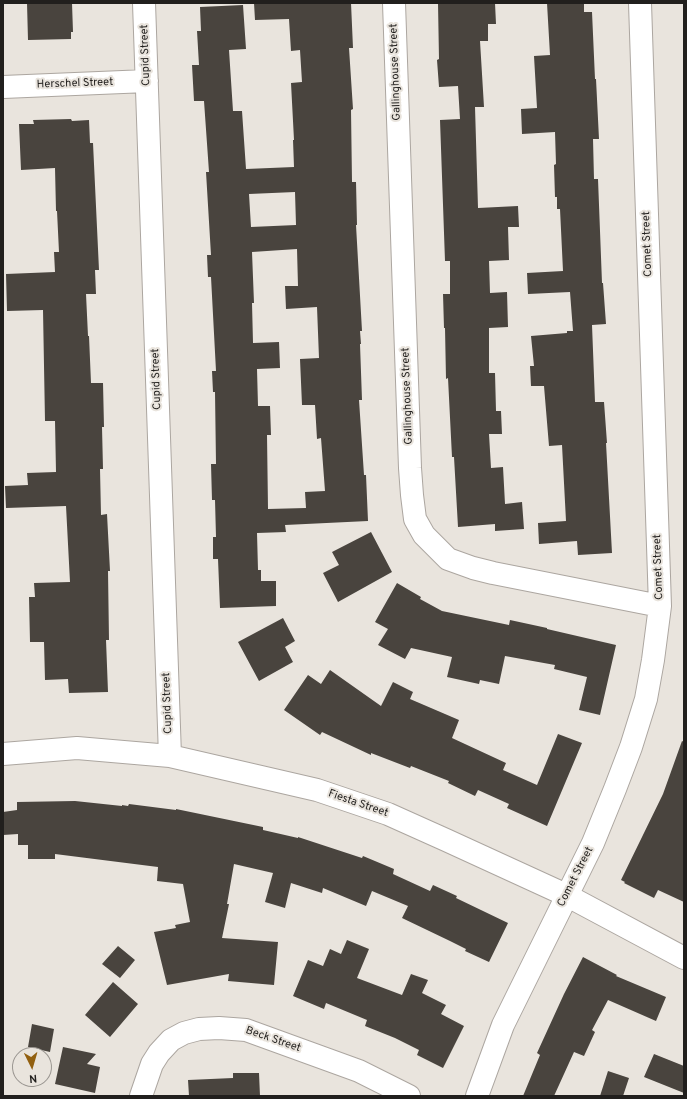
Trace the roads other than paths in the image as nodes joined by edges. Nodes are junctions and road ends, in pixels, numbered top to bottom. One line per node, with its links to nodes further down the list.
1 (144, 3): 4 (street, Cupid Street)
2 (394, 3): 6 (street, Gallinghouse Street)
3 (640, 3): 6 (street, Comet Street)
4 (147, 81): 5 (street, Herschel Street); 8 (street, Cupid Street)
5 (3, 87)
6 (660, 606): 9 (street, Comet Street)
7 (3, 754): 8 (street, Fiesta Street)
8 (170, 756): 9 (street, Fiesta Street)
9 (566, 895): 10 (street, Fiesta Street); 13 (street, Comet Street)
10 (684, 958)
11 (141, 1096): 12 (street, Beck Street)
12 (409, 1096)
13 (478, 1096)

